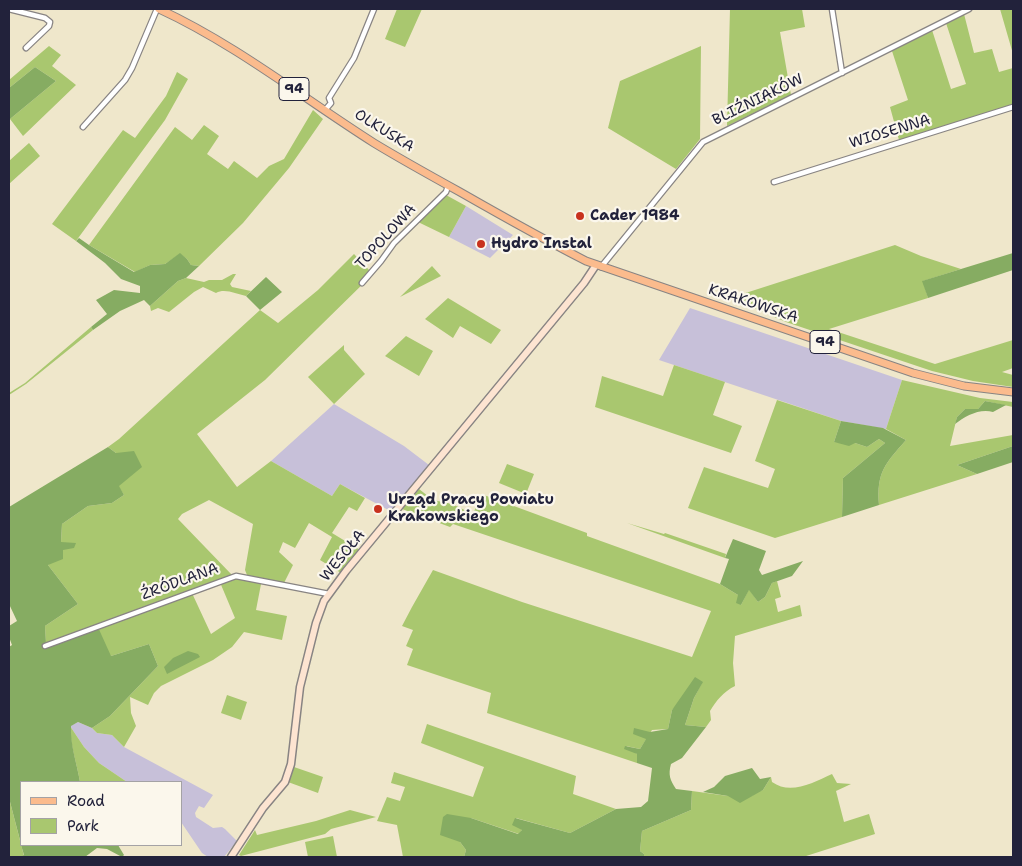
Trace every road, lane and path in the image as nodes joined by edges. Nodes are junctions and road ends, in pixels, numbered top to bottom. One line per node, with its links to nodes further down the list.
1 (9, 9): 6 (street)
2 (158, 9): 9 (main road, OLKUSKA / 94); 10 (street)
3 (374, 9): 9 (street)
4 (832, 9): 7 (street)
5 (969, 9): 7 (street, BLIŹNIAKÓW)
6 (26, 48)
7 (842, 73): 13 (street, BLIŹNIAKÓW)
8 (1013, 107): 11 (street, WIOSENNA)
9 (325, 110): 12 (main road, OLKUSKA / 94)
10 (84, 127)
11 (774, 182)
12 (448, 186): 13 (main road, OLKUSKA / 94); 14 (street, TOPOLOWA)
13 (599, 266): 15 (main road, KRAKOWSKA / 94); 16 (street, WESOŁA)
14 (362, 282)
15 (1013, 392)
16 (329, 594): 17 (street, ŹRÓDLANA); 18 (street, WESOŁA)
17 (45, 646)
18 (231, 857)

